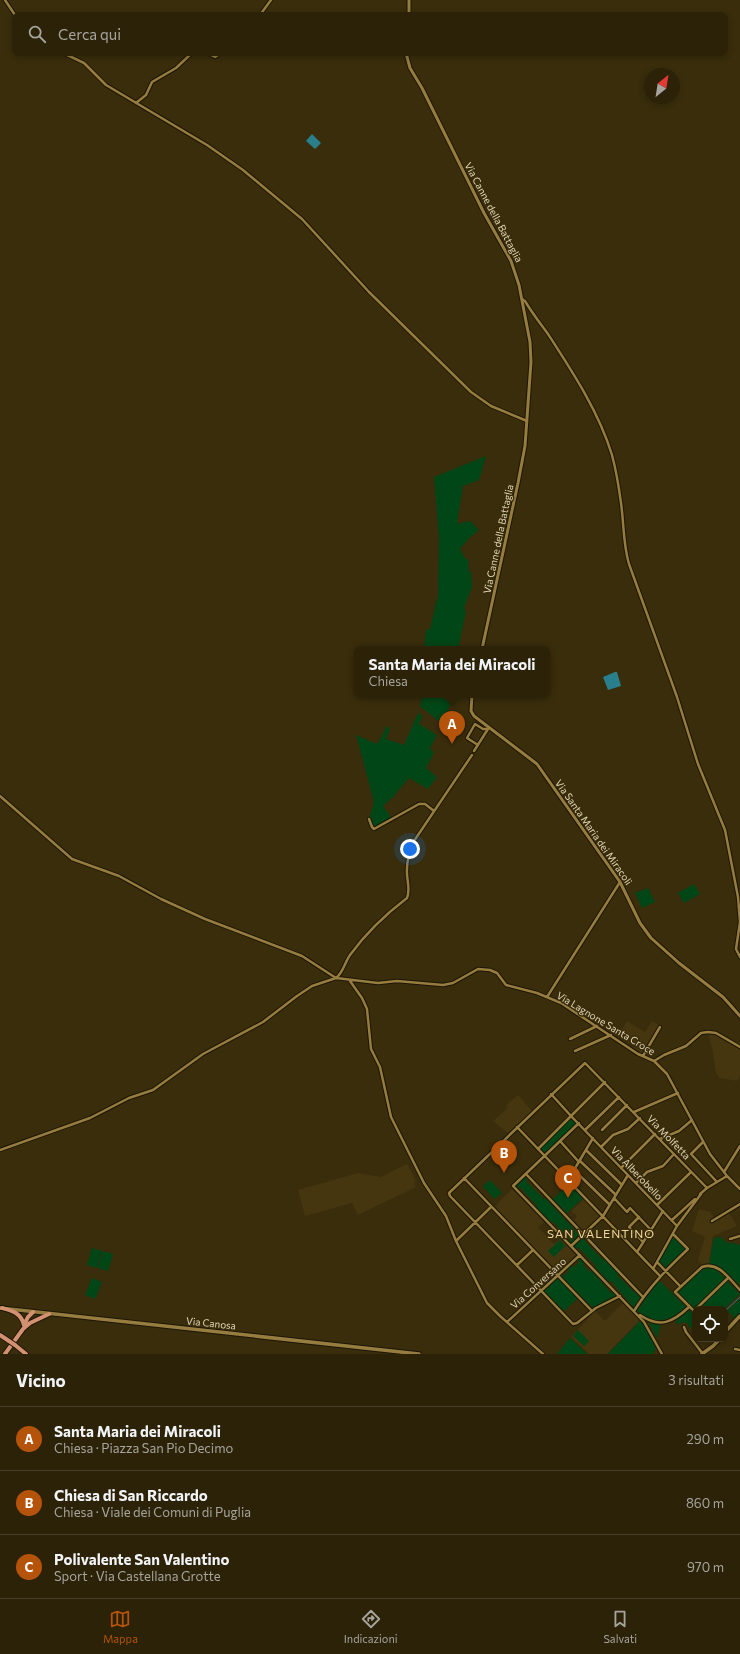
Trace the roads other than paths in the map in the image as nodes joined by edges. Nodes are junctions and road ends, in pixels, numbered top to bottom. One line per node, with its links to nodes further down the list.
1 (5, 0): 4 (street)
2 (270, 0): 5 (street)
3 (409, 0): 6 (street)
4 (13, 12)
5 (262, 12)
6 (409, 12)
7 (69, 56): 10 (street)
8 (189, 56): 10 (street)
9 (407, 56): 11 (street, Via Canne della Battaglia)
10 (136, 103): 12 (street)
11 (522, 299): 12 (street, Via Canne della Battaglia); 23 (street)
12 (527, 421): 13 (street, Via Canne della Battaglia)
13 (483, 646)
14 (472, 698): 15 (street, Via Santa Maria dei Miracoli)
15 (489, 728): 16 (street); 16 (street); 22 (street, Via Santa Maria dei Miracoli)
16 (478, 745): 17 (street)
17 (474, 751)
18 (472, 755): 20 (street)
19 (0, 796): 24 (street)
20 (434, 811): 21 (street); 24 (street)
21 (369, 819)
22 (620, 882): 26 (street); 27 (street, Via Santa Maria dei Miracoli)
23 (740, 957)
24 (336, 978): 25 (street, Via Lagnone Santa Croce); 57 (street)
25 (349, 980): 26 (street, Via Lagnone Santa Croce); 95 (street)
26 (548, 998): 28 (street, Via Lagnone Santa Croce)
27 (740, 1016)
28 (597, 1026): 30 (street, Via Lagnone Santa Croce); 31 (street)
29 (660, 1027): 34 (street)
30 (611, 1035): 33 (street); 34 (street, Via Lagnone Santa Croce)
31 (570, 1039)
32 (740, 1047): 35 (street)
33 (575, 1051)
34 (643, 1056): 35 (street, Via Lagnone Santa Croce)
35 (654, 1061): 37 (street, Via Lagnone Santa Croce)
36 (605, 1082): 38 (street, Via Molfetta); 39 (street, Via Molfetta); 42 (street)
37 (678, 1093): 41 (street); 44 (street, Via Lagnone Santa Croce)
38 (551, 1094): 42 (street, Via Alberobello); 46 (street)
39 (619, 1097): 40 (street, Via Molfetta); 47 (street)
40 (627, 1105): 41 (street, Via Molfetta); 48 (street)
41 (634, 1112): 43 (street, Via Molfetta)
42 (572, 1116): 45 (street, Via Alberobello); 56 (street)
43 (640, 1118): 49 (street, Via Molfetta); 55 (street)
44 (692, 1120): 51 (street); 53 (street, Via Lagnone Santa Croce)
45 (578, 1123): 47 (street, Via Alberobello); 52 (street)
46 (517, 1127): 56 (street); 69 (street)
47 (585, 1130): 50 (street, Via Alberobello)
48 (602, 1130)
49 (656, 1134): 51 (street, Via Molfetta); 62 (street)
50 (593, 1138): 55 (street, Via Alberobello); 58 (street)
51 (660, 1139): 59 (street, Via Molfetta)
52 (560, 1141): 60 (street); 61 (street)
53 (703, 1142): 65 (street, Via Lagnone Santa Croce); 71 (street)
54 (740, 1146): 65 (street)
55 (601, 1147): 62 (street, Via Alberobello)
56 (538, 1149): 60 (street)
57 (0, 1150)
58 (586, 1150): 61 (street); 73 (street)
59 (674, 1154): 64 (street, Via Molfetta); 72 (street)
60 (545, 1156): 66 (street); 70 (street)
61 (579, 1161): 63 (street); 76 (street)
62 (621, 1168): 67 (street, Via Alberobello)
63 (574, 1170): 70 (street); 80 (street)
64 (691, 1172): 74 (street, Via Molfetta); 81 (street)
65 (724, 1172): 68 (street, Via Lagnone Santa Croce)
66 (526, 1174): 91 (street); 97 (street)
67 (628, 1175): 72 (street, Via Alberobello); 73 (street)
68 (727, 1176): 71 (street); 75 (street, Via Lagnone Santa Croce)
69 (464, 1178): 82 (street); 88 (street)
70 (568, 1180): 84 (street)
71 (717, 1182): 74 (street)
72 (636, 1183): 81 (street, Via Alberobello)
73 (622, 1185): 76 (street)
74 (707, 1188): 77 (street)
75 (740, 1189)
76 (616, 1194): 78 (street)
77 (700, 1194): 86 (street); 89 (street)
78 (614, 1198): 80 (street); 85 (street)
79 (740, 1204): 87 (street)
80 (610, 1205): 84 (street)
81 (657, 1205): 83 (street, Via Alberobello)
82 (492, 1207): 88 (street); 98 (street)
83 (663, 1211): 86 (street, Via Alberobello); 90 (street)
84 (603, 1216): 91 (street); 99 (street)
85 (639, 1217): 90 (street); 96 (street)
86 (672, 1220): 89 (street, Via Alberobello)
87 (712, 1221)
88 (476, 1223): 95 (street); 102 (street)
89 (677, 1226): 92 (street)
90 (650, 1229): 96 (street)
91 (584, 1234): 97 (street); 112 (street)
92 (673, 1234): 101 (street); 104 (street)
93 (740, 1236): 94 (street)
94 (730, 1239)
95 (456, 1241): 122 (street)
96 (643, 1242): 99 (street)
97 (571, 1246): 100 (street)
98 (533, 1250): 102 (street); 105 (street)
99 (638, 1252): 103 (street)
100 (580, 1255): 105 (street, Via Conversano); 111 (street)
101 (657, 1262): 103 (street); 104 (street)
102 (517, 1265): 110 (street)
103 (653, 1269): 106 (street)
104 (665, 1271): 106 (street); 108 (street)
105 (558, 1275): 110 (street, Via Conversano); 117 (street)
106 (660, 1276): 112 (street)
107 (728, 1278): 108 (street); 109 (street); 113 (street)
108 (680, 1286): 114 (street)
109 (740, 1290)
110 (541, 1291): 117 (street); 122 (street, Via Conversano)
111 (620, 1296): 117 (street); 118 (street)
112 (643, 1297): 118 (street)
113 (700, 1306)
114 (689, 1307): 116 (street); 118 (street)
115 (1, 1308): 119 (main road, Via Canosa); 124 (main road)
116 (692, 1309)
117 (592, 1311)
118 (634, 1311): 135 (street)
119 (33, 1312): 120 (main road, Via Canosa); 123 (main road); 124 (main road)
120 (49, 1314): 123 (main road); 133 (main road, Via Canosa)
121 (740, 1316): 126 (main road)
122 (506, 1322): 134 (street)
123 (30, 1323): 124 (main road)
124 (23, 1327): 132 (main road)
125 (684, 1327): 136 (street)
126 (728, 1329)
127 (0, 1335): 131 (main road, bridge)
128 (717, 1342): 136 (main road)
129 (735, 1349): 130 (street)
130 (740, 1350)
131 (24, 1353)
132 (5, 1354)
133 (419, 1354)
134 (543, 1354)
135 (662, 1354)
136 (702, 1354)

